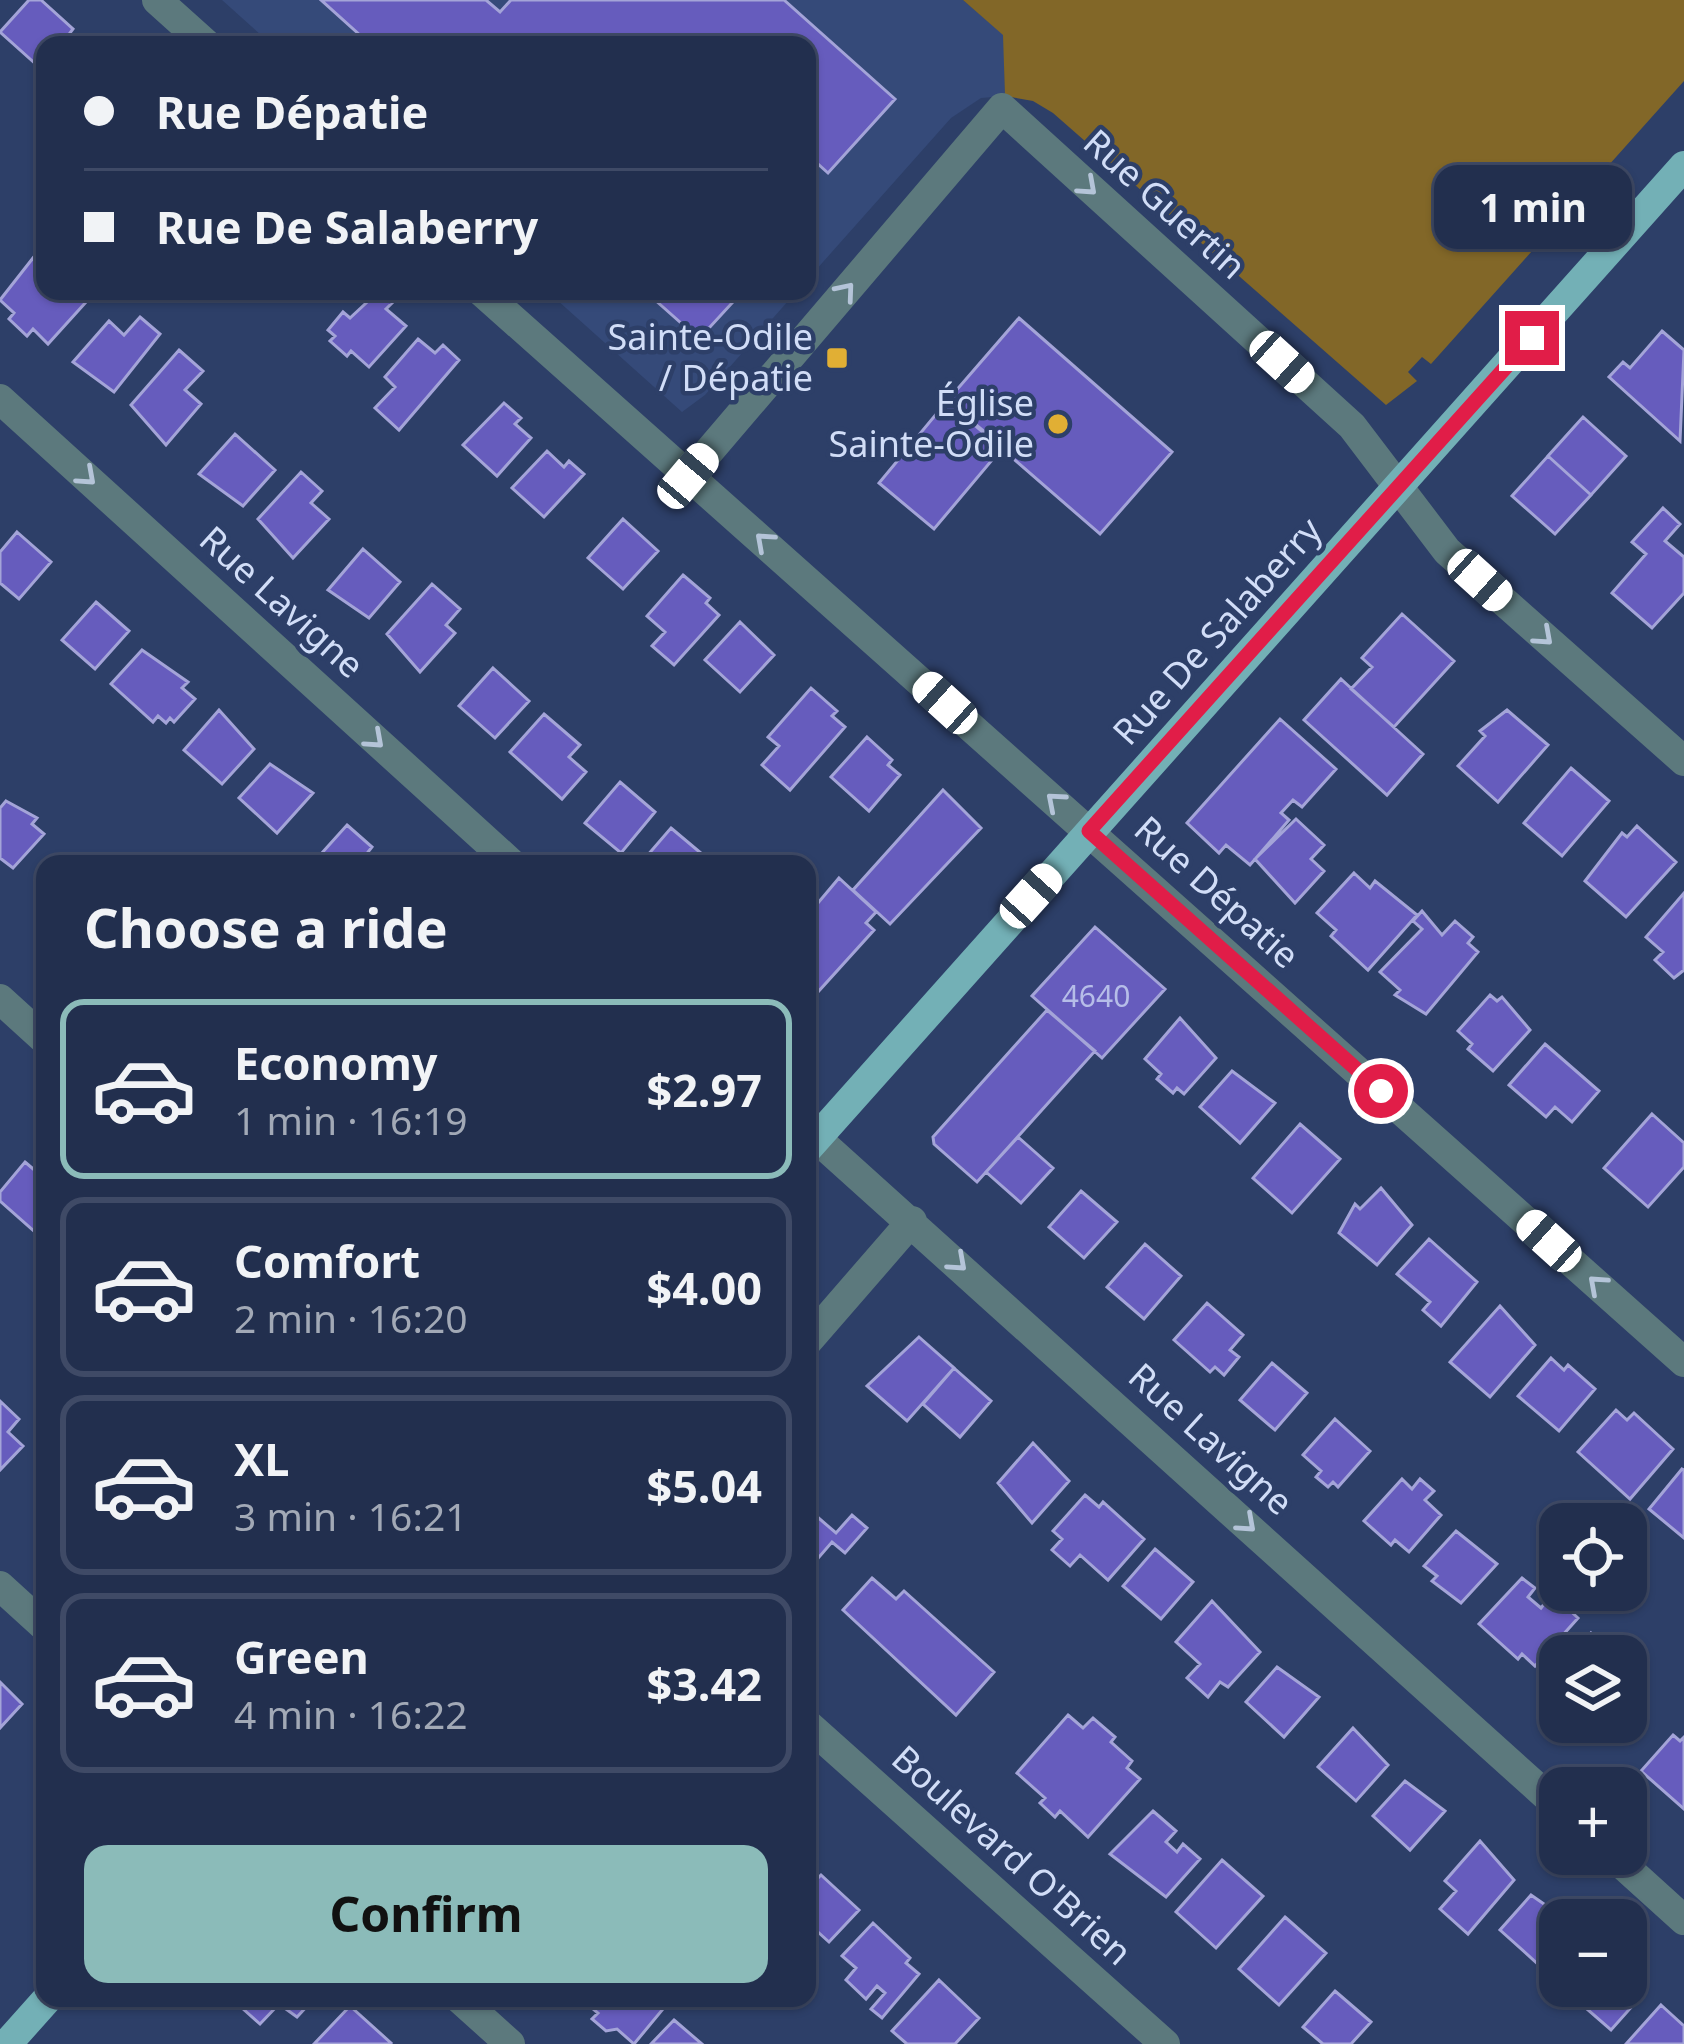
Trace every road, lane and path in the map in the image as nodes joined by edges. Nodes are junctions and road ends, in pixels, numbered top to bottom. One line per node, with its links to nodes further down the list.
1 (157, 0): 2 (street)
2 (197, 36)
3 (1683, 168): 7 (main road, Rue De Salaberry)
4 (491, 300): 6 (street, Rue Dépatie)
5 (0, 398): 10 (street, Rue Lavigne, one-way to 10)
6 (688, 476): 7 (street, Rue Guertin, one-way to 7); 9 (street, Rue Dépatie, one-way to 6)
7 (1398, 488): 8 (street, Rue Guertin, one-way to 8); 9 (main road, Rue De Salaberry)
8 (1684, 761)
9 (1089, 831): 13 (main road, Rue De Salaberry); 17 (street, Rue Dépatie, one-way to 9)
10 (502, 855)
11 (0, 1000): 12 (street)
12 (36, 1032)
13 (816, 1132)
14 (816, 1144): 15 (street, Rue Lavigne)
15 (912, 1221): 16 (street); 21 (street, Rue Lavigne, one-way to 21)
16 (816, 1332)
17 (1684, 1362)
18 (0, 1586): 19 (street)
19 (36, 1619)
20 (816, 1732): 28 (street, Boulevard O'Brien)
21 (1539, 1789)
22 (1634, 1875): 23 (street)
23 (1684, 1920)
24 (40, 2007): 26 (main road)
25 (469, 2007): 27 (street)
26 (7, 2044)
27 (510, 2044)
28 (1165, 2044)

